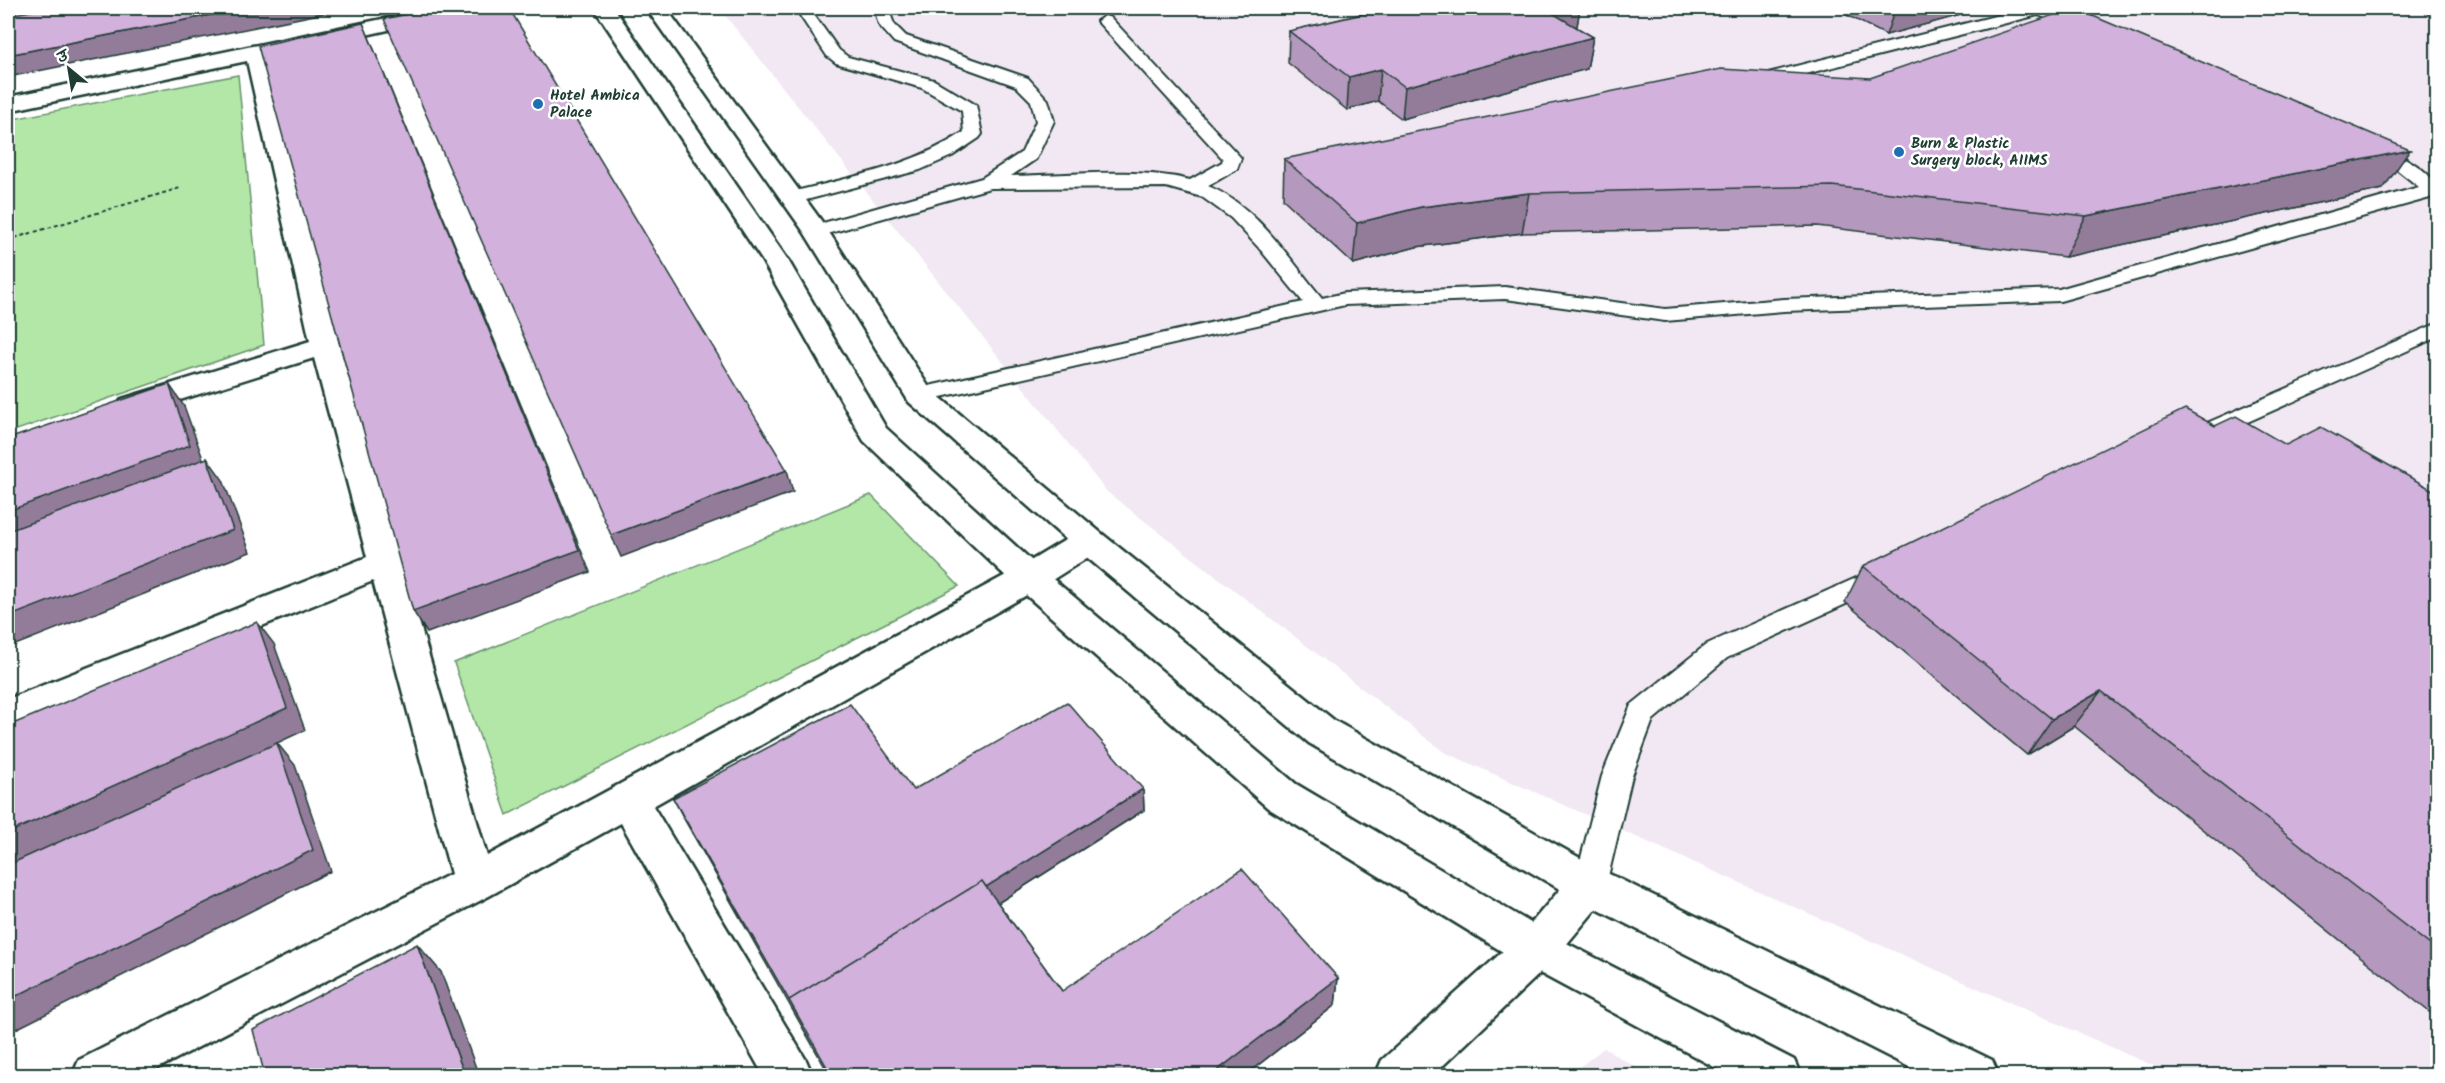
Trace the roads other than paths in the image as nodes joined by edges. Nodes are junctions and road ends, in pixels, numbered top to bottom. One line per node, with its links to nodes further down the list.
1 (460, 8): 9 (street)
2 (604, 8): 26 (street)
3 (656, 8): 15 (street)
4 (802, 8): 15 (lane)
5 (881, 8): 13 (lane)
6 (2040, 8): 8 (lane); 10 (lane)
7 (1105, 21): 14 (lane)
8 (2104, 37)
9 (255, 53): 11 (street); 19 (street)
10 (1774, 77)
11 (8, 104)
12 (2356, 144): 17 (lane)
13 (989, 182): 14 (lane); 16 (lane)
14 (1192, 187): 17 (lane)
15 (791, 198): 16 (street)
16 (816, 231): 20 (street)
17 (1317, 306): 20 (lane)
18 (2438, 329): 22 (lane)
19 (325, 345): 21 (street); 24 (street)
20 (919, 395): 23 (street)
21 (110, 413)
22 (2186, 441)
23 (1089, 541): 26 (street); 30 (street)
24 (386, 563): 27 (street); 29 (street)
25 (1902, 568): 30 (lane)
26 (1029, 578): 28 (street); 31 (street)
27 (8, 714)
28 (628, 800): 29 (street); 33 (street)
29 (474, 882): 32 (street)
30 (1590, 885): 31 (street); 36 (street)
31 (1536, 949): 34 (street); 35 (street)
32 (95, 1076)
33 (790, 1076)
34 (1398, 1076)
35 (1778, 1076)
36 (1976, 1076)

